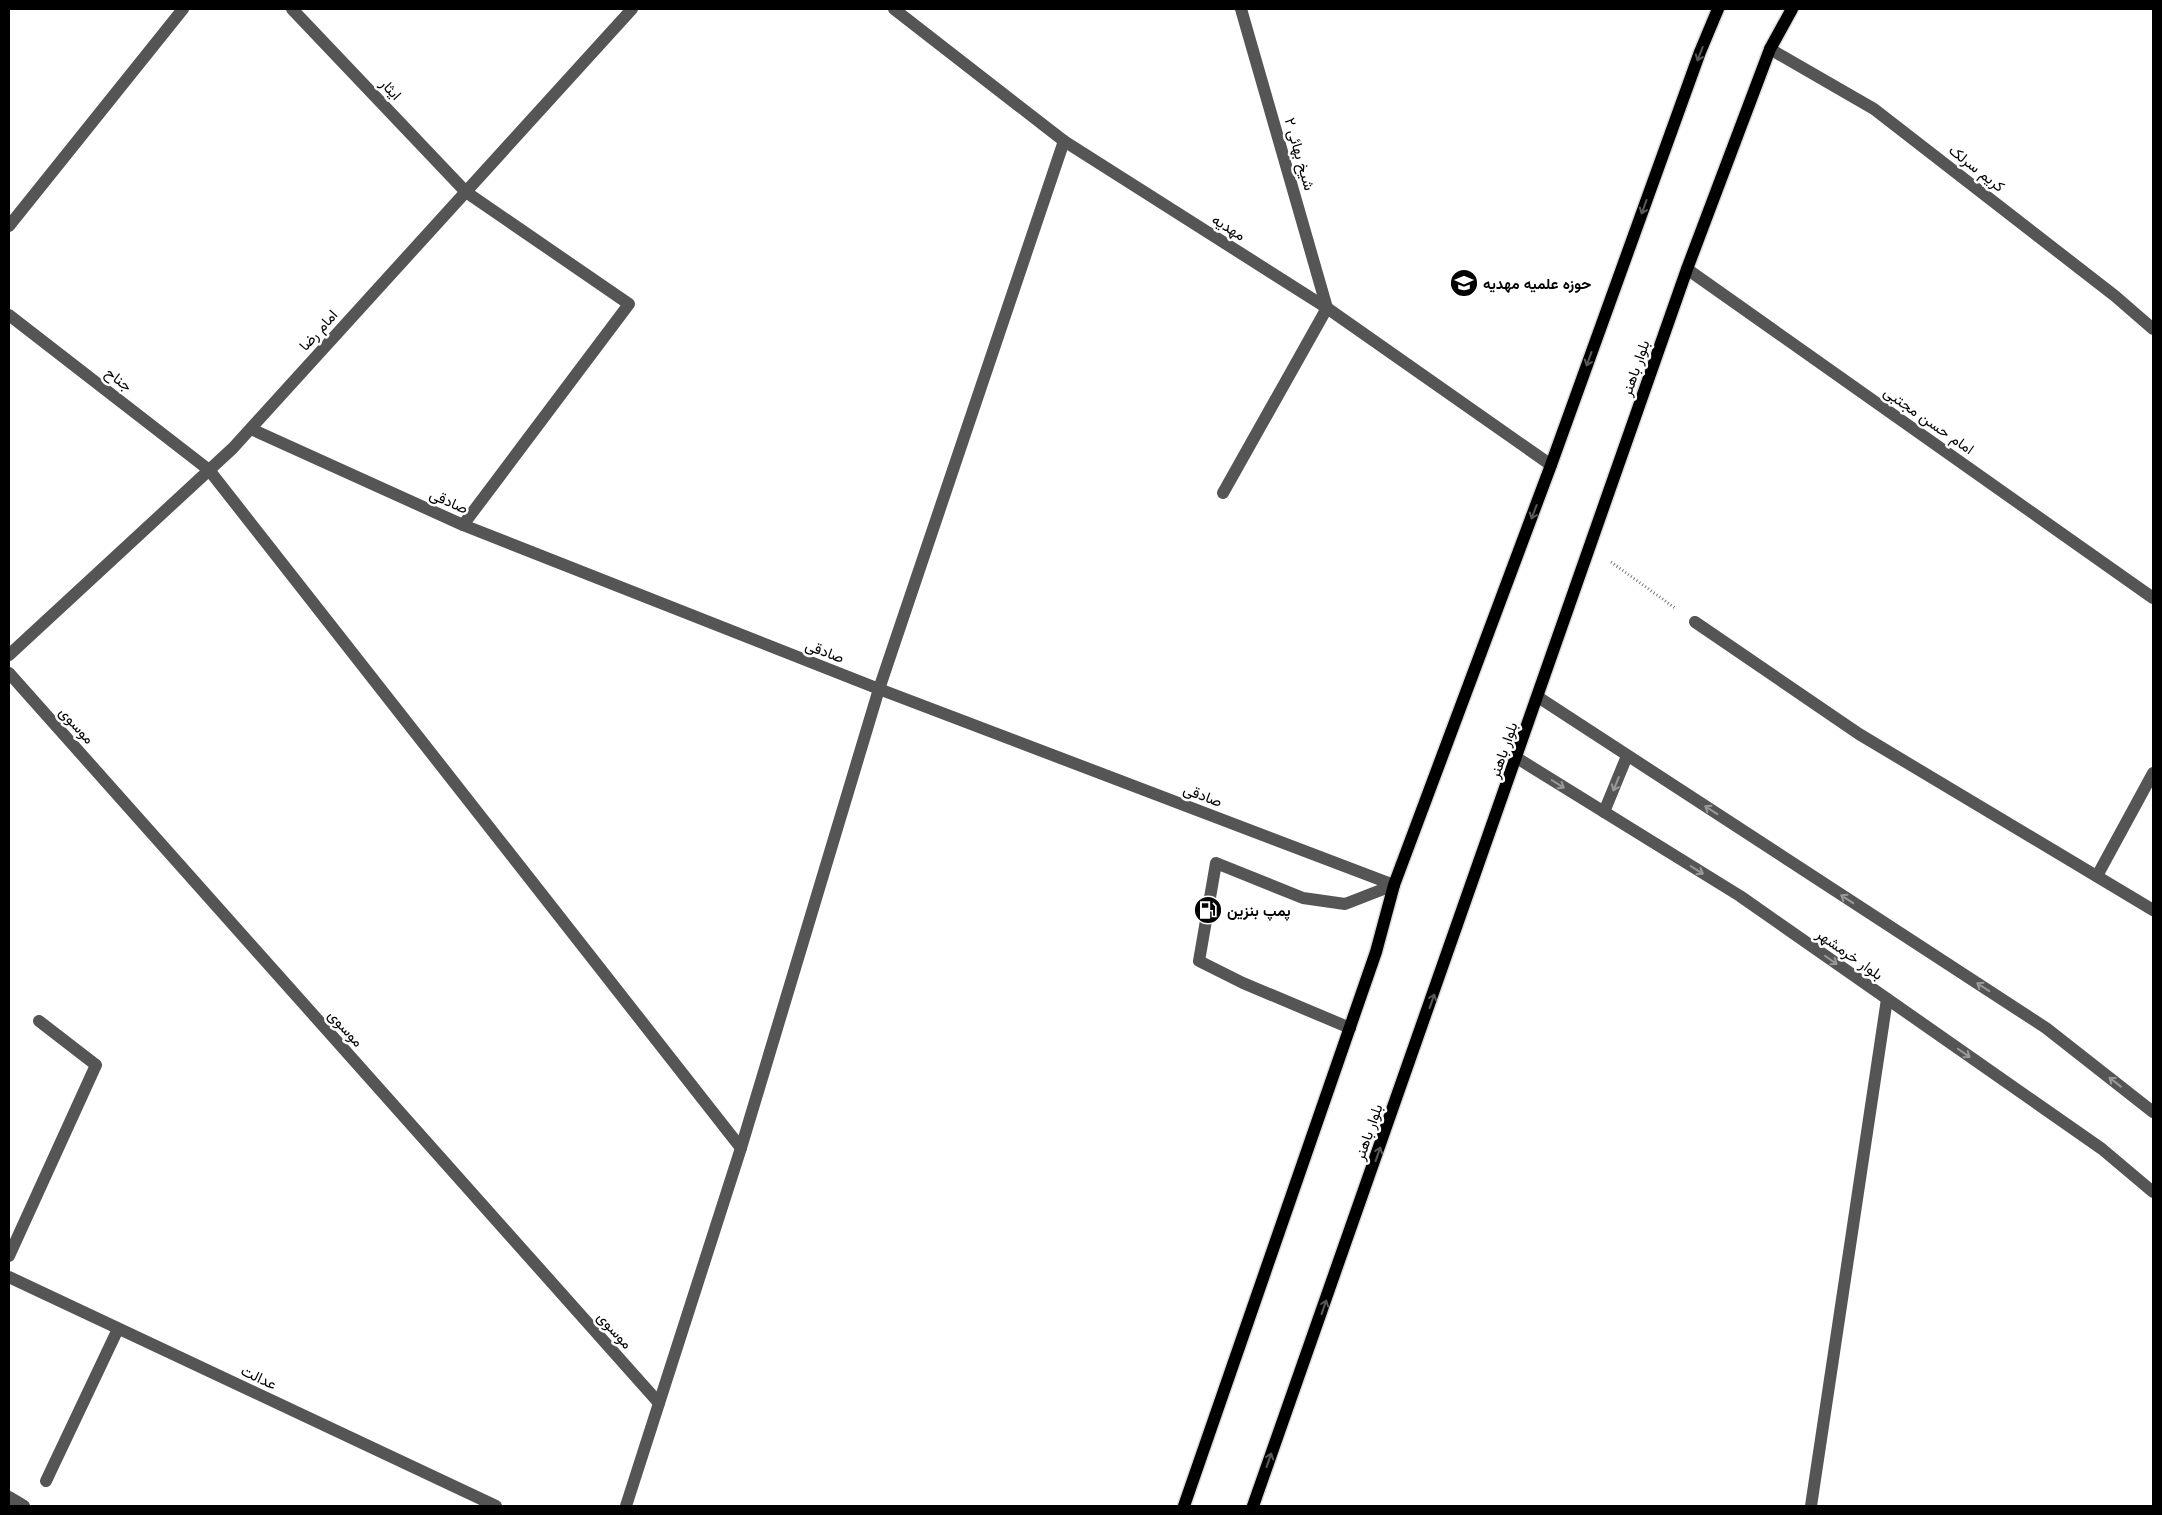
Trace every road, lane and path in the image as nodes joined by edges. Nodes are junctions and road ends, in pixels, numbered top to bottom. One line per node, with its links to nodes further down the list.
1 (183, 9): 11 (street)
2 (292, 9): 10 (street, ایثار)
3 (632, 9): 10 (street, امام رضا)
4 (894, 9): 9 (street, مهدیه)
5 (1241, 9): 13 (street, شیخ بهائی ۲)
6 (1718, 9): 17 (main road, one-way to 17)
7 (1792, 9): 8 (main road, بلوار باهنر)
8 (1770, 49): 12 (main road, بلوار باهنر); 15 (street, کریم سرلک)
9 (1064, 141): 13 (street, مهدیه); 26 (street)
10 (466, 192): 16 (street, امام رضا); 20 (street, ایثار)
11 (9, 226)
12 (1687, 269): 21 (main road, بلوار باهنر); 22 (street, امام حسن مجتبی)
13 (1327, 308): 17 (street, مهدیه); 19 (street)
14 (9, 315): 18 (street, جناح)
15 (2153, 329)
16 (251, 429): 18 (street, امام رضا); 20 (street, صادقی)
17 (1551, 465): 33 (main road, one-way to 33)
18 (209, 470): 24 (street, امام رضا); 39 (street, جناح)
19 (1223, 493)
20 (462, 525): 26 (street, صادقی)
21 (1590, 548): 23 (path); 27 (main road, بلوار باهنر)
22 (2153, 598)
23 (1695, 622): 32 (street)
24 (9, 654)
25 (9, 673): 44 (street, موسوی)
26 (879, 689): 33 (street, صادقی); 39 (street)
27 (1538, 698): 28 (street); 29 (main road, بلوار باهنر)
28 (1627, 756): 31 (street, one-way to 31); 38 (street, one-way to 28)
29 (1517, 758): 31 (street, بلوار خرمشهر, one-way to 31); 51 (main road, بلوار باهنر, one-way to 29)
30 (2153, 774): 32 (street)
31 (1604, 812): 35 (street, بلوار خرمشهر, one-way to 35)
32 (2097, 876): 34 (street)
33 (1394, 885): 37 (main road); 37 (street)
34 (2153, 910)
35 (1887, 1000): 40 (street, بلوار خرمشهر, one-way to 40); 52 (street)
36 (39, 1021): 41 (street)
37 (1350, 1028): 50 (main road)
38 (2153, 1112)
39 (741, 1148): 44 (street)
40 (2153, 1192)
41 (9, 1256)
42 (9, 1277): 43 (street, عدالت)
43 (118, 1329): 45 (street); 48 (street, عدالت)
44 (659, 1403): 49 (street)
45 (46, 1480)
46 (9, 1497): 47 (street)
47 (24, 1506)
48 (496, 1506)
49 (626, 1506)
50 (1184, 1506)
51 (1253, 1506)
52 (1811, 1506)

